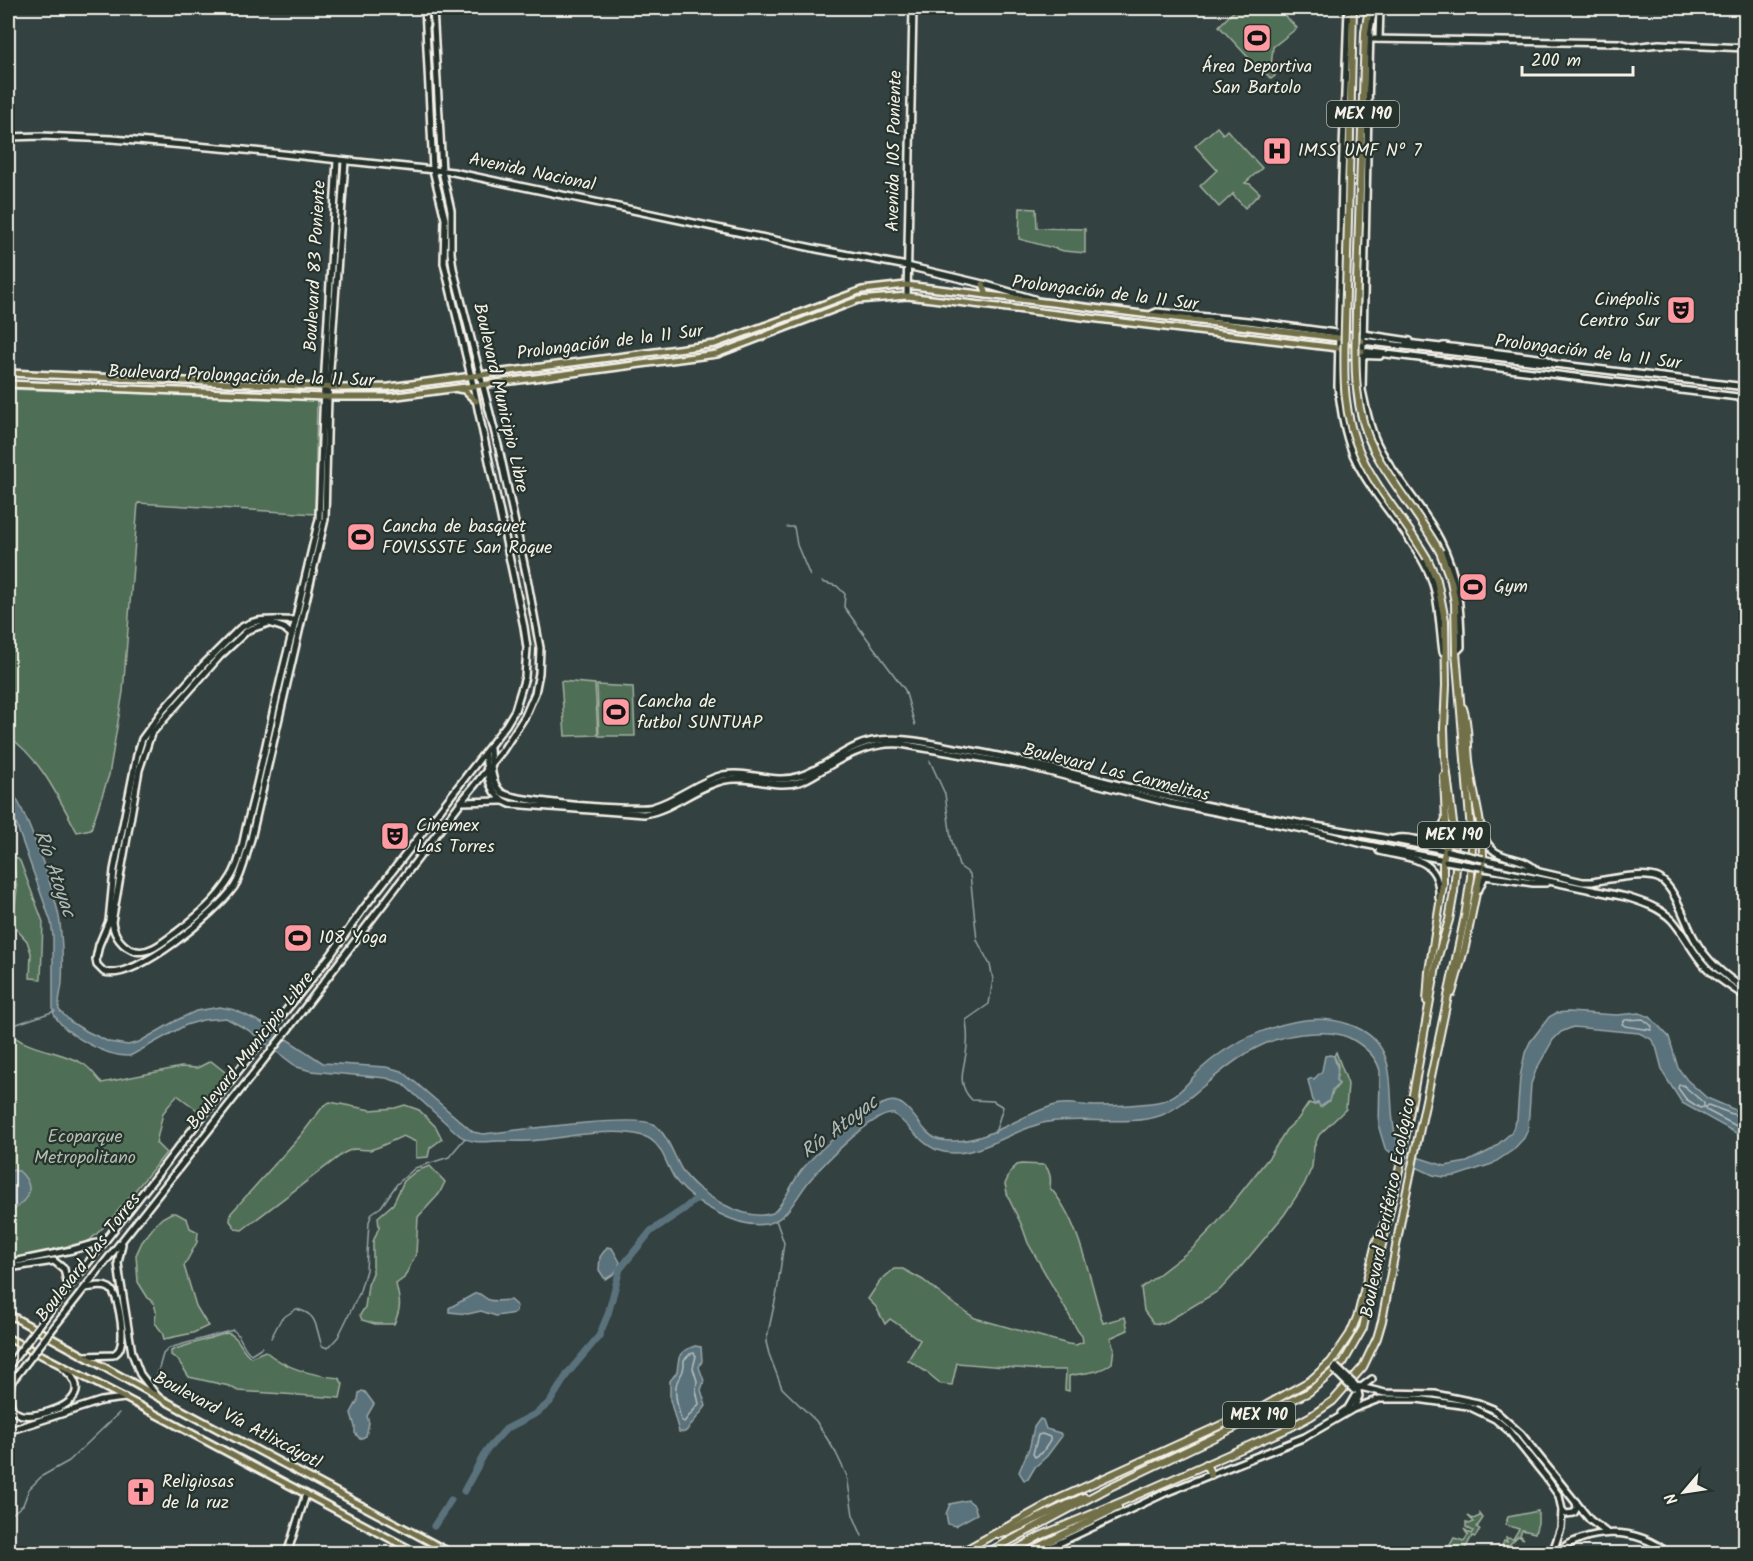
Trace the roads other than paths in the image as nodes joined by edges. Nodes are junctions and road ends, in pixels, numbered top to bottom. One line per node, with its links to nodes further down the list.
1 (425, 8): 18 (main road, Boulevard Municipio Libre)
2 (433, 8): 19 (main road, Boulevard Municipio Libre)
3 (913, 8): 20 (main road, Avenida 105 Poniente)
4 (1352, 8): 8 (highway); 54 (highway, Boulevard Periférico Ecológico / MEX 190, bridge)
5 (1369, 8): 14 (highway, Boulevard Periférico Ecológico / MEX 190)
6 (1374, 8): 9 (main road, Boulevard Periférico Ecológico)
7 (1380, 8): 10 (main road)
8 (1347, 25): 27 (main road, Boulevard Periférico Ecológico)
9 (1370, 39): 10 (main road); 12 (main road, Boulevard Periférico Ecológico)
10 (1379, 39): 11 (main road)
11 (1746, 48)
12 (1367, 129): 14 (highway); 17 (main road, Boulevard Periférico Ecológico)
13 (8, 137): 15 (main road, Avenida Nacional)
14 (1363, 144): 17 (highway); 52 (highway, Boulevard Periférico Ecológico / MEX 190, bridge)
15 (337, 160): 16 (main road, Avenida Nacional); 40 (main road, Boulevard 83 Poniente)
16 (345, 161): 18 (main road, Avenida Nacional); 40 (main road, Boulevard 83 Poniente)
17 (1367, 162): 28 (main road, Boulevard Periférico Ecológico)
18 (433, 170): 19 (main road, Avenida Nacional); 36 (main road, Boulevard Municipio Libre)
19 (442, 171): 20 (main road, Avenida Nacional); 35 (main road, Boulevard Municipio Libre)
20 (907, 266): 21 (main road, Avenida Nacional); 22 (main road, Avenida 105 Poniente)
21 (983, 284): 24 (main road); 25 (main road, Avenida Nacional)
22 (906, 285): 23 (main road, Avenida 105 Poniente); 24 (main road, Prolongación de la 11 Sur); 35 (main road, Prolongación de la 11 Sur)
23 (908, 296): 29 (main road, Prolongación de la 11 Sur); 38 (main road, Prolongación de la 11 Sur)
24 (987, 296): 25 (main road, Prolongación de la 11 Sur)
25 (1041, 302): 26 (main road, Prolongación de la 11 Sur)
26 (1152, 314): 27 (main road, Prolongación de la 11 Sur); 27 (main road)
27 (1340, 336): 28 (main road, Prolongación de la 11 Sur); 29 (main road, Boulevard Periférico Ecológico)
28 (1363, 337): 30 (main road, Prolongación de la 11 Sur); 31 (main road, Boulevard Periférico Ecológico)
29 (1339, 348): 31 (main road, Prolongación de la 11 Sur); 32 (main road, Boulevard Periférico Ecológico)
30 (1446, 349): 33 (main road, Prolongación de la 11 Sur); 33 (main road)
31 (1362, 353): 32 (main road); 44 (main road, Prolongación de la 11 Sur); 52 (main road, Boulevard Periférico Ecológico)
32 (1339, 361): 54 (main road, Boulevard Periférico Ecológico)
33 (1555, 365): 41 (main road, Prolongación de la 11 Sur)
34 (8, 373): 40 (main road, Boulevard Prolongación de la 11 Sur)
35 (480, 376): 36 (main road, Prolongación de la 11 Sur); 38 (main road, Boulevard Municipio Libre)
36 (471, 377): 39 (main road, Boulevard Municipio Libre); 40 (main road, Boulevard Prolongación de la 11 Sur)
37 (8, 384): 43 (main road, Boulevard Prolongación de la 11 Sur)
38 (482, 384): 39 (main road, Prolongación de la 11 Sur); 59 (main road, Boulevard Municipio Libre)
39 (473, 385): 42 (main road, Boulevard Prolongación de la 11 Sur); 45 (main road, Boulevard Municipio Libre)
40 (326, 387): 43 (main road, Boulevard 83 Poniente)
41 (1746, 387)
42 (450, 388): 43 (main road, Boulevard Prolongación de la 11 Sur); 45 (main road)
43 (326, 397): 46 (main road, Boulevard 83 Poniente)
44 (1746, 398)
45 (476, 401): 56 (main road, Boulevard Municipio Libre)
46 (301, 609): 48 (main road); 51 (main road)
47 (288, 620): 48 (main road); 49 (main road); 53 (main road)
48 (295, 620): 50 (main road)
49 (286, 629): 50 (main road); 53 (main road)
50 (292, 635): 51 (main road)
51 (293, 643): 73 (main road)
52 (1456, 652): 55 (highway, Boulevard Periférico Ecológico / MEX 190)
53 (218, 655): 67 (main road); 67 (main road)
54 (1446, 669): 58 (highway, Boulevard Periférico Ecológico / MEX 190)
55 (1460, 699): 65 (highway); 85 (highway, Boulevard Periférico Ecológico / MEX 190)
56 (490, 748): 57 (main road, Boulevard Municipio Libre); 59 (main road, Boulevard Las Carmelitas)
57 (485, 754): 60 (main road); 86 (main road, Boulevard Municipio Libre)
58 (1445, 758): 66 (highway); 84 (highway, Boulevard Periférico Ecológico / MEX 190)
59 (491, 766): 60 (main road, Boulevard Municipio Libre); 64 (main road, Boulevard Las Carmelitas)
60 (487, 772): 62 (main road); 63 (main road, Boulevard Municipio Libre)
61 (782, 782): 64 (main road, Boulevard Las Carmelitas); 68 (main road, Boulevard Las Carmelitas); 69 (main road, Boulevard Las Carmelitas)
62 (503, 801): 63 (main road, Boulevard Las Carmelitas); 64 (main road, Boulevard Las Carmelitas)
63 (461, 802): 87 (main road, Boulevard Municipio Libre)
64 (611, 810)
65 (1479, 820): 71 (highway); 75 (main road)
66 (1445, 821): 68 (main road); 70 (highway)
67 (125, 833): 76 (main road)
68 (1392, 840): 70 (main road, Boulevard Las Carmelitas)
69 (1364, 844): 72 (main road, Boulevard Las Carmelitas); 79 (main road)
70 (1447, 851): 71 (main road, Boulevard Las Carmelitas, bridge); 72 (highway)
71 (1483, 859): 74 (highway); 75 (main road, Boulevard Las Carmelitas)
72 (1444, 860): 74 (main road, Boulevard Las Carmelitas, bridge); 79 (highway)
73 (240, 863): 76 (main road); 76 (main road)
74 (1481, 867): 77 (main road, Boulevard Las Carmelitas); 78 (highway)
75 (1538, 872): 81 (main road)
76 (116, 882)
77 (1555, 883): 78 (main road); 80 (main road, Boulevard Las Carmelitas)
78 (1473, 904): 85 (highway)
79 (1437, 923): 84 (highway)
80 (1689, 945): 81 (main road); 83 (main road, Boulevard Las Carmelitas)
81 (1698, 945): 82 (main road)
82 (1746, 990)
83 (1746, 997)
84 (1428, 1019): 88 (highway, Boulevard Periférico Ecológico / MEX 190)
85 (1443, 1021): 116 (highway, Boulevard Periférico Ecológico / MEX 190)
86 (161, 1171): 90 (main road, Boulevard Las Torres)
87 (172, 1176): 89 (main road, Boulevard Las Torres)
88 (1387, 1221): 99 (highway); 110 (highway, Boulevard Periférico Ecológico / MEX 190)
89 (124, 1239): 94 (main road, Boulevard Las Torres); 105 (main road)
90 (105, 1240): 91 (main road); 93 (main road, Boulevard Las Torres)
91 (8, 1263)
92 (8, 1268): 93 (main road)
93 (68, 1287): 100 (main road, Boulevard Las Torres, bridge)
94 (85, 1288): 97 (main road); 102 (main road, Boulevard Las Torres, bridge)
95 (8, 1314): 97 (main road, Boulevard Vía Atlixcáyotl)
96 (8, 1338): 98 (main road, Boulevard Vía Atlixcáyotl)
97 (85, 1356): 105 (main road, Boulevard Vía Atlixcáyotl)
98 (58, 1364): 102 (main road); 108 (main road, Boulevard Vía Atlixcáyotl)
99 (1332, 1366): 104 (main road, bridge); 111 (highway)
100 (8, 1367)
101 (1372, 1379): 104 (main road)
102 (9, 1385)
103 (1379, 1392): 104 (main road); 106 (main road); 109 (main road)
104 (1358, 1393): 109 (main road); 117 (main road); 117 (main road)
105 (157, 1396): 128 (main road, Boulevard Vía Atlixcáyotl)
106 (1393, 1396): 107 (main road); 109 (main road)
107 (1435, 1397): 113 (main road); 114 (main road)
108 (125, 1398): 112 (main road); 120 (main road, Boulevard Vía Atlixcáyotl)
109 (1379, 1399)
110 (1254, 1418): 111 (highway); 118 (highway, Boulevard Periférico Ecológico / MEX 190)
111 (1221, 1425): 115 (highway)
112 (8, 1431)
113 (1521, 1434): 114 (main road); 121 (main road)
114 (1522, 1447): 123 (main road)
115 (1155, 1456): 118 (highway); 125 (highway)
116 (1206, 1464): 117 (highway); 122 (highway, Boulevard Periférico Ecológico / MEX 190)
117 (1211, 1474): 133 (main road)
118 (1119, 1483): 119 (highway, Boulevard Periférico Ecológico / MEX 190)
119 (1110, 1487): 125 (highway); 130 (highway, Boulevard Periférico Ecológico / MEX 190)
120 (306, 1494): 126 (main road); 127 (main road, Boulevard Vía Atlixcáyotl)
121 (1575, 1501): 123 (main road); 124 (main road)
122 (1123, 1502): 131 (highway, Boulevard Periférico Ecológico / MEX 190); 132 (highway)
123 (1562, 1510): 134 (main road)
124 (1607, 1533): 134 (main road); 135 (main road)
125 (994, 1534): 129 (highway)
126 (286, 1554)
127 (420, 1554)
128 (453, 1554)
129 (958, 1554)
130 (984, 1554)
131 (1008, 1554)
132 (1024, 1554)
133 (1036, 1554)
134 (1553, 1554)
135 (1669, 1554)

